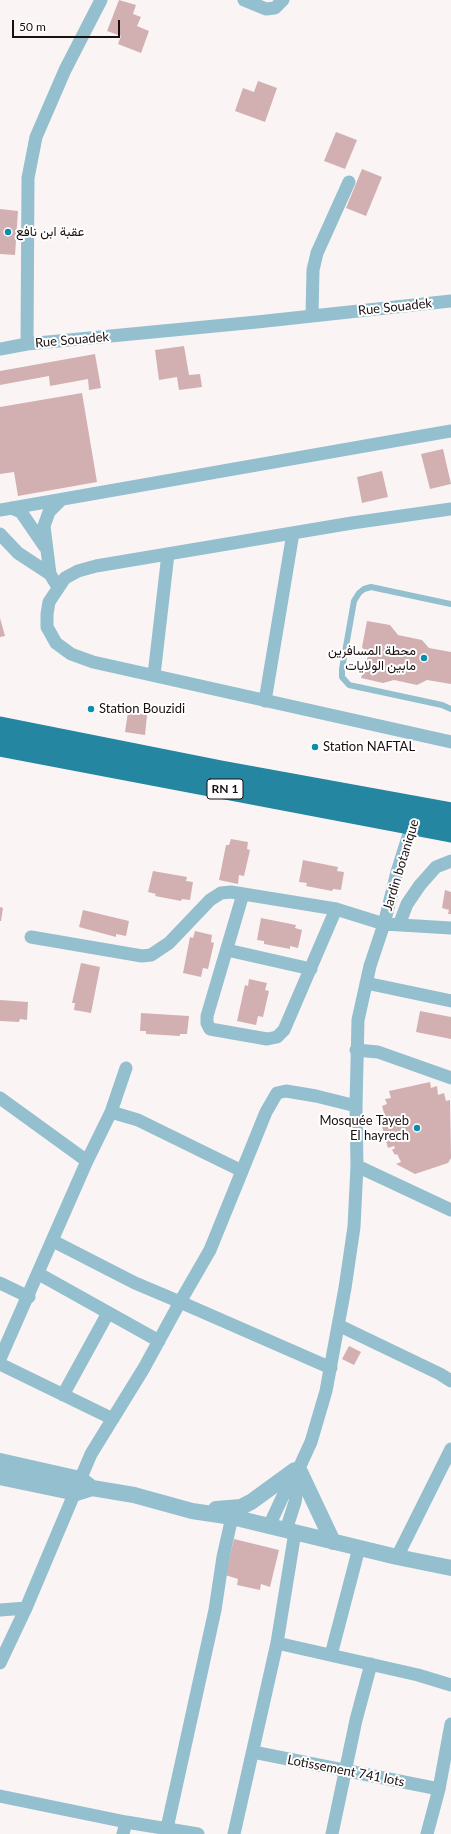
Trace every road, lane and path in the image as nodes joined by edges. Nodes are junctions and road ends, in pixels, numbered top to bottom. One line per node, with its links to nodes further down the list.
1 (101, 0): 7 (street, Rue Souadek)
2 (244, 0): 3 (street)
3 (283, 0)
4 (348, 182): 6 (street)
5 (451, 301): 6 (street, Rue Souadek)
6 (312, 316): 7 (street, Rue Souadek)
7 (27, 344): 8 (street)
8 (0, 348)
9 (451, 431): 10 (street)
10 (60, 501): 12 (street); 16 (street)
11 (451, 509): 13 (street)
12 (3, 510): 16 (street)
13 (293, 533): 18 (street); 23 (street)
14 (0, 534): 17 (street)
15 (0, 545): 17 (street)
16 (48, 550): 19 (street)
17 (18, 553): 19 (street)
18 (168, 554): 20 (street); 22 (street)
19 (50, 574): 20 (street)
20 (58, 587): 22 (street)
21 (451, 604): 24 (lane)
22 (154, 675): 23 (street)
23 (265, 701): 26 (street)
24 (451, 709)
25 (0, 727): 29 (highway, RN 1)
26 (451, 742)
27 (0, 746): 29 (highway, RN 1)
28 (451, 813): 29 (highway, RN 1)
29 (416, 814): 30 (highway, RN 1); 34 (street, Jardin botanique)
30 (451, 832)
31 (451, 861): 35 (street)
32 (243, 894): 33 (street); 37 (street); 38 (street)
33 (336, 909): 34 (street); 39 (street)
34 (384, 924): 35 (street); 40 (street, Jardin botanique)
35 (399, 925): 36 (street)
36 (451, 928)
37 (31, 937)
38 (227, 950): 39 (street); 39 (street)
39 (311, 969)
40 (366, 983): 41 (street); 42 (street, Jardin botanique)
41 (451, 1001)
42 (356, 1050): 44 (street); 46 (street, Jardin botanique)
43 (126, 1068): 47 (street)
44 (451, 1078)
45 (0, 1098): 48 (street)
46 (356, 1106): 49 (street, Jardin botanique); 50 (street)
47 (111, 1112): 48 (street); 50 (street)
48 (87, 1161): 52 (street)
49 (357, 1166): 51 (street); 58 (street, Jardin botanique)
50 (242, 1171): 56 (street)
51 (451, 1210)
52 (53, 1241): 53 (street); 56 (street)
53 (39, 1274): 55 (street); 57 (street)
54 (0, 1283): 55 (street)
55 (29, 1297): 60 (street)
56 (180, 1302): 59 (street); 62 (street)
57 (108, 1313): 59 (street); 64 (street)
58 (338, 1325): 62 (street, Jardin botanique); 63 (street)
59 (159, 1341): 65 (street)
60 (0, 1359)
61 (0, 1364): 64 (street)
62 (331, 1368): 68 (street, Jardin botanique)
63 (451, 1381)
64 (63, 1395): 65 (street)
65 (113, 1419): 70 (street)
66 (451, 1449): 77 (street)
67 (0, 1461): 70 (street)
68 (298, 1469): 71 (street); 73 (street); 74 (street); 75 (street)
69 (0, 1477): 70 (street)
70 (83, 1487): 71 (street); 79 (street)
71 (192, 1511): 72 (street)
72 (232, 1517): 73 (street); 92 (street)
73 (269, 1526): 74 (street)
74 (290, 1531): 75 (street); 81 (street)
75 (333, 1542): 76 (street)
76 (359, 1548): 77 (street); 82 (street)
77 (397, 1557): 78 (street)
78 (451, 1568)
79 (26, 1608): 80 (street); 83 (street)
80 (0, 1610)
81 (277, 1643): 82 (street); 87 (street)
82 (331, 1655): 84 (street)
83 (0, 1663)
84 (372, 1664): 85 (street); 88 (street)
85 (451, 1684)
86 (451, 1724): 89 (street)
87 (253, 1752): 88 (street, Lotissement 741 lots); 94 (street)
88 (347, 1770): 89 (street, Lotissement 741 lots); 95 (street)
89 (439, 1789): 96 (street)
90 (0, 1796): 91 (street)
91 (124, 1828): 92 (street)
92 (167, 1828): 93 (street)
93 (198, 1834)
94 (234, 1834)
95 (332, 1834)
96 (427, 1834)

